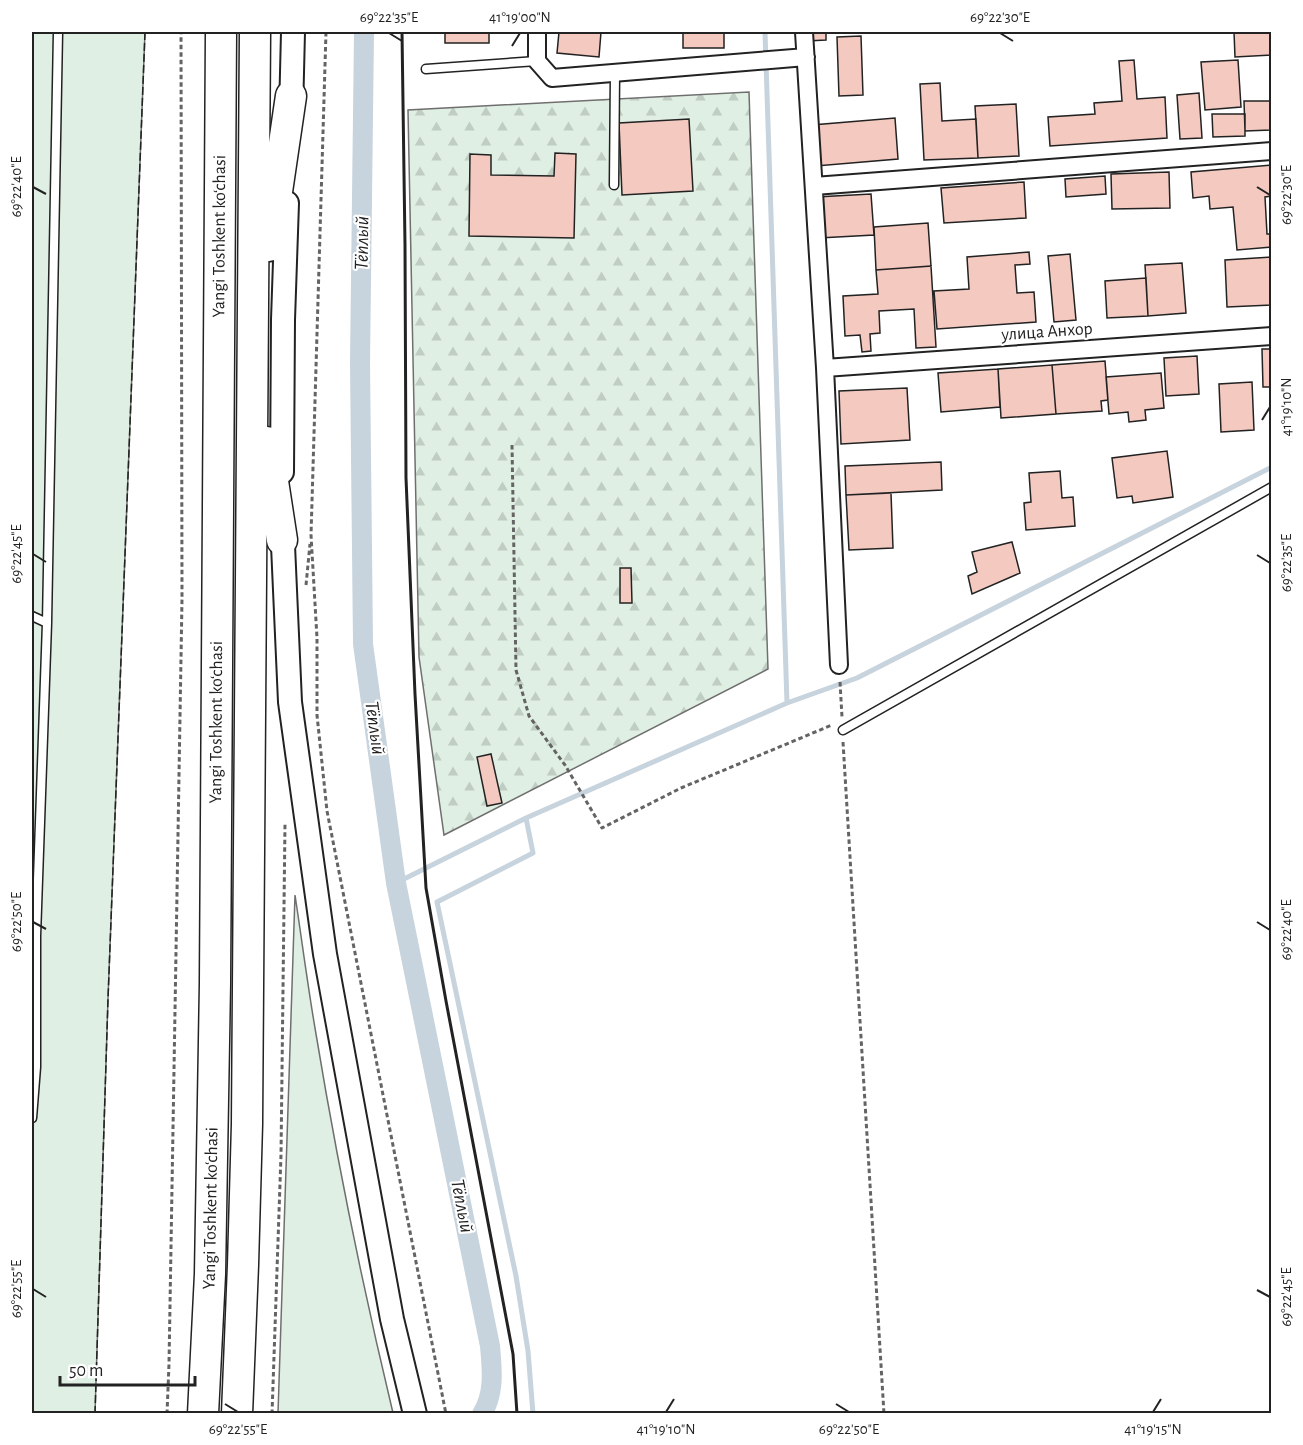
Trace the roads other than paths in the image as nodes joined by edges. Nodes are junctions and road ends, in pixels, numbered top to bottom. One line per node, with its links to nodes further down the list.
1 (58, 32): 21 (lane)
2 (221, 32): 27 (highway, Yangi Toshkent ko‘chasi)
3 (255, 32): 16 (highway, Yangi Toshkent ko‘chasi)
4 (294, 32): 11 (main road)
5 (537, 32): 8 (street)
6 (804, 32): 7 (street)
7 (806, 57): 10 (street); 14 (street)
8 (537, 61): 9 (lane); 10 (street)
9 (426, 69)
10 (615, 73): 13 (lane)
11 (291, 96): 16 (highway); 19 (main road)
12 (1272, 151): 14 (street)
13 (614, 185)
14 (814, 186): 17 (street)
15 (1272, 336): 17 (street, улица Анхор)
16 (253, 355): 19 (highway); 28 (highway, Yangi Toshkent ko‘chasi)
17 (825, 368): 22 (street)
18 (1272, 487): 23 (lane)
19 (282, 540): 29 (main road)
20 (32, 616): 21 (lane)
21 (47, 623): 24 (lane)
22 (839, 665)
23 (842, 725)
24 (36, 936): 25 (lane); 26 (lane)
25 (32, 947)
26 (32, 1118)
27 (203, 1413)
28 (237, 1413)
29 (415, 1413)

